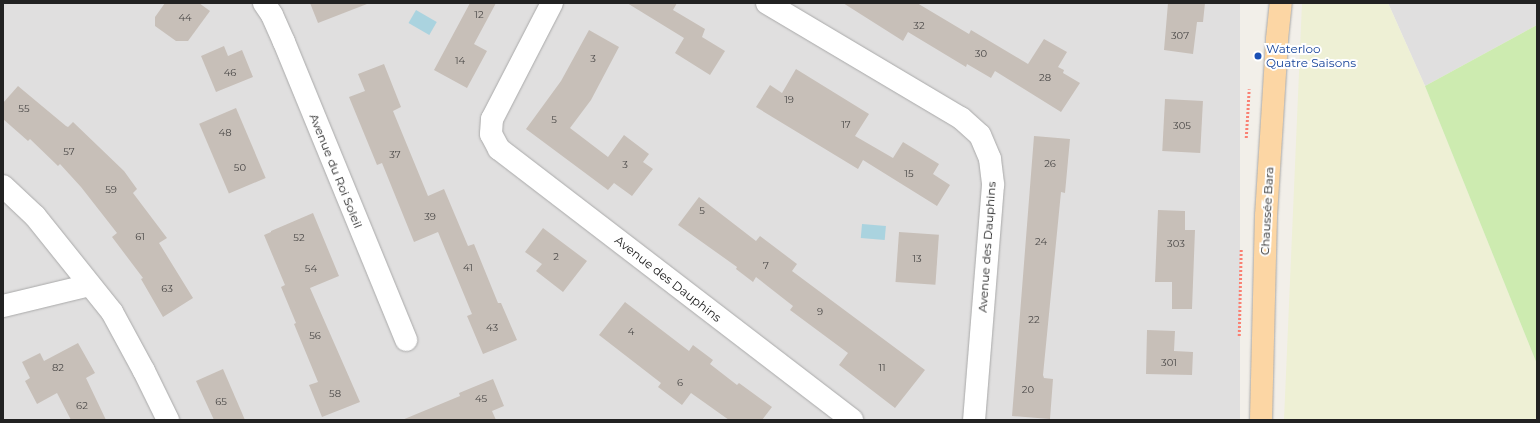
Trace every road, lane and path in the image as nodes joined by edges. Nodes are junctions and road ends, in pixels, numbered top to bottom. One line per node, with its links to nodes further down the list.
1 (264, 3): 8 (street, Avenue du Roi Soleil)
2 (552, 3): 10 (street, Avenue des Dauphins)
3 (767, 3): 11 (street, Avenue des Dauphins)
4 (1281, 3): 12 (main road, Chaussée Bara)
5 (3, 186): 6 (street)
6 (90, 285): 7 (street); 9 (street)
7 (3, 306)
8 (406, 340)
9 (168, 420)
10 (852, 420)
11 (974, 420)
12 (1261, 420)

